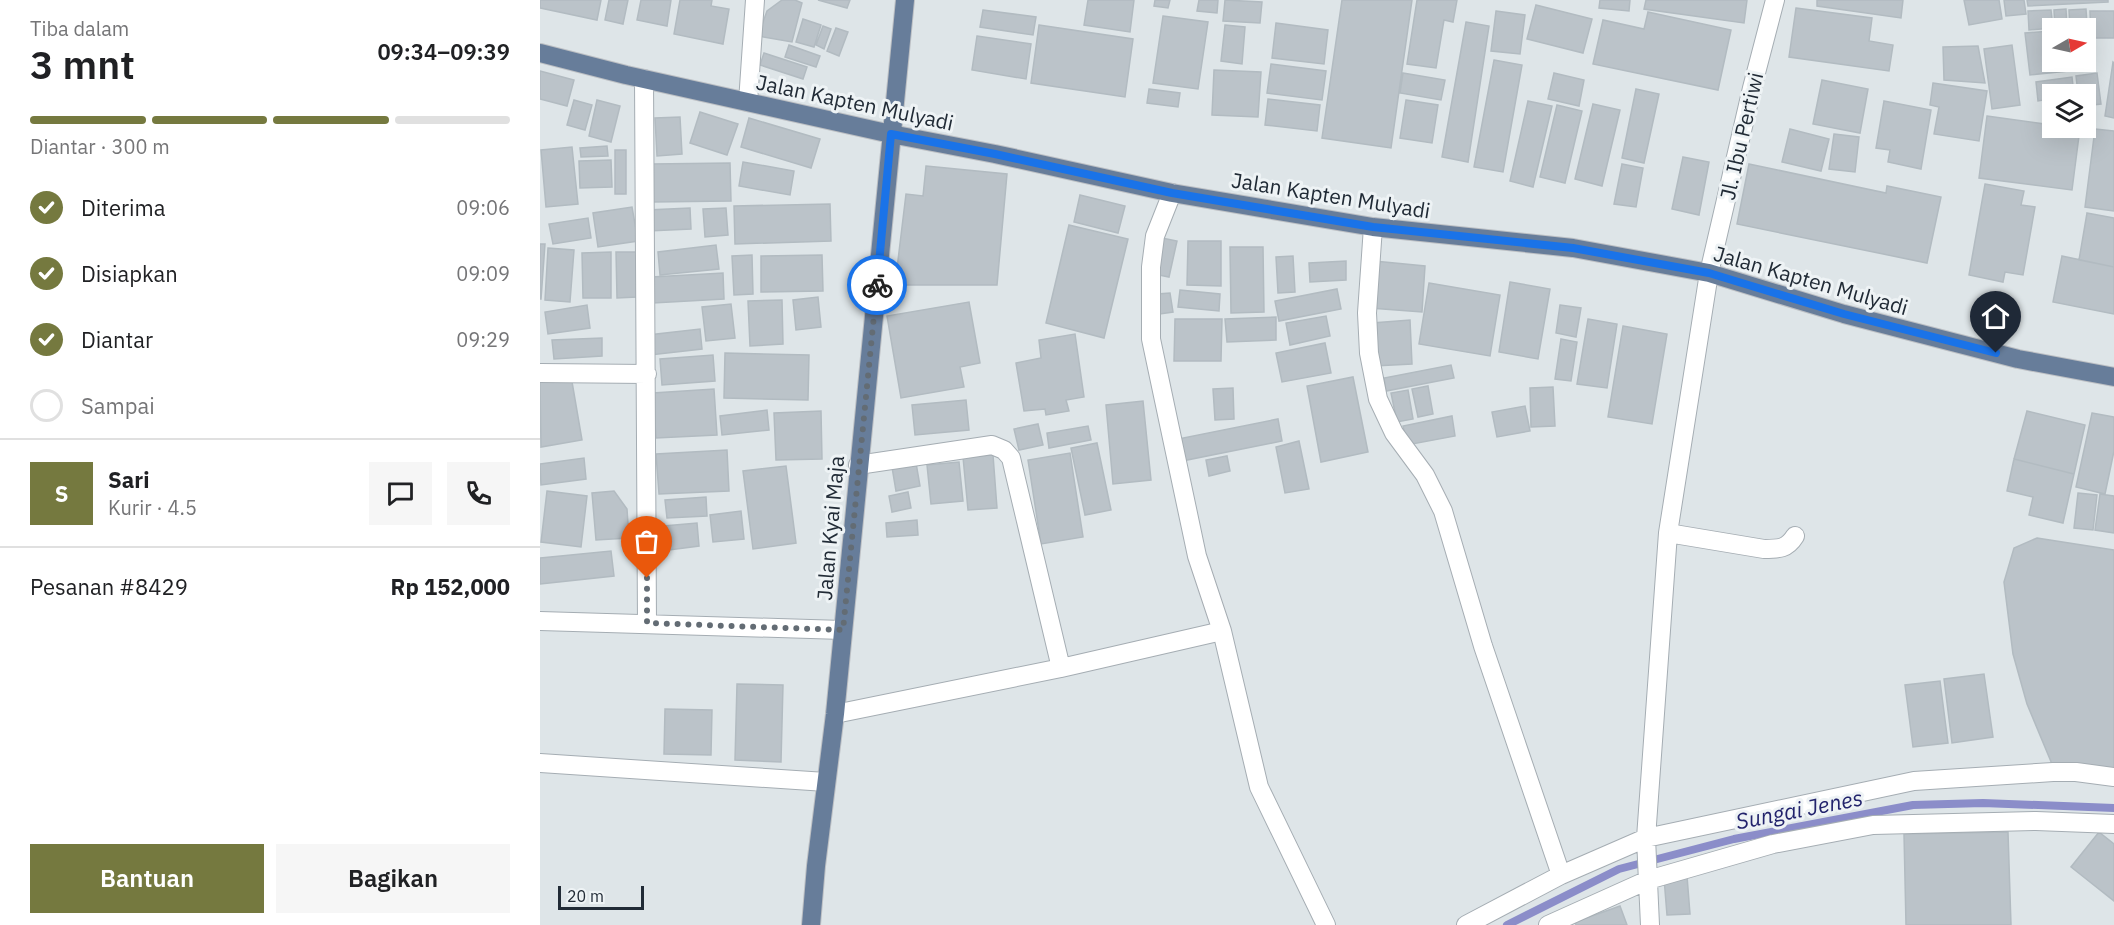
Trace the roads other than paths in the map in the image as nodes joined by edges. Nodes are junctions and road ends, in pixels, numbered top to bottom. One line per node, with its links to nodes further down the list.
1 (755, 0): 6 (street)
2 (905, 0): 7 (main road, Jalan Kyai Maja)
3 (1775, 0): 10 (street, Jl. Ibu Pertiwi)
4 (540, 53): 5 (main road, Jalan Kapten Mulyadi)
5 (644, 79): 6 (main road, Jalan Kapten Mulyadi); 12 (street)
6 (748, 102): 7 (main road, Jalan Kapten Mulyadi)
7 (891, 134): 8 (main road, Jalan Kapten Mulyadi); 14 (main road, Jalan Kyai Maja)
8 (1172, 193): 9 (main road, Jalan Kapten Mulyadi); 20 (street)
9 (1373, 227): 10 (main road, Jalan Kapten Mulyadi); 28 (street)
10 (1709, 273): 13 (main road, Jalan Kapten Mulyadi); 15 (street, Jl. Ibu Pertiwi)
11 (540, 373): 12 (street)
12 (647, 374): 18 (street)
13 (2114, 377)
14 (858, 465): 19 (main road, Jalan Kyai Maja); 21 (street)
15 (1668, 533): 16 (street); 27 (street, Jl. Ibu Pertiwi)
16 (1795, 536)
17 (540, 621): 18 (street)
18 (647, 623): 19 (street)
19 (843, 630): 22 (main road, Jalan Kyai Maja)
20 (1222, 632): 21 (street); 31 (street)
21 (1061, 668): 22 (street)
22 (835, 714): 25 (main road, Jalan Kyai Maja)
23 (540, 763): 25 (street)
24 (2114, 777): 27 (street)
25 (826, 782): 30 (main road, Jalan Kyai Maja)
26 (2110, 827): 29 (street)
27 (1646, 843): 28 (street); 29 (street, Jl. Ibu Pertiwi)
28 (1561, 875): 32 (street)
29 (1648, 877): 33 (street); 34 (street, Jl. Ibu Pertiwi)
30 (811, 925)
31 (1326, 925)
32 (1466, 925)
33 (1548, 925)
34 (1650, 925)

